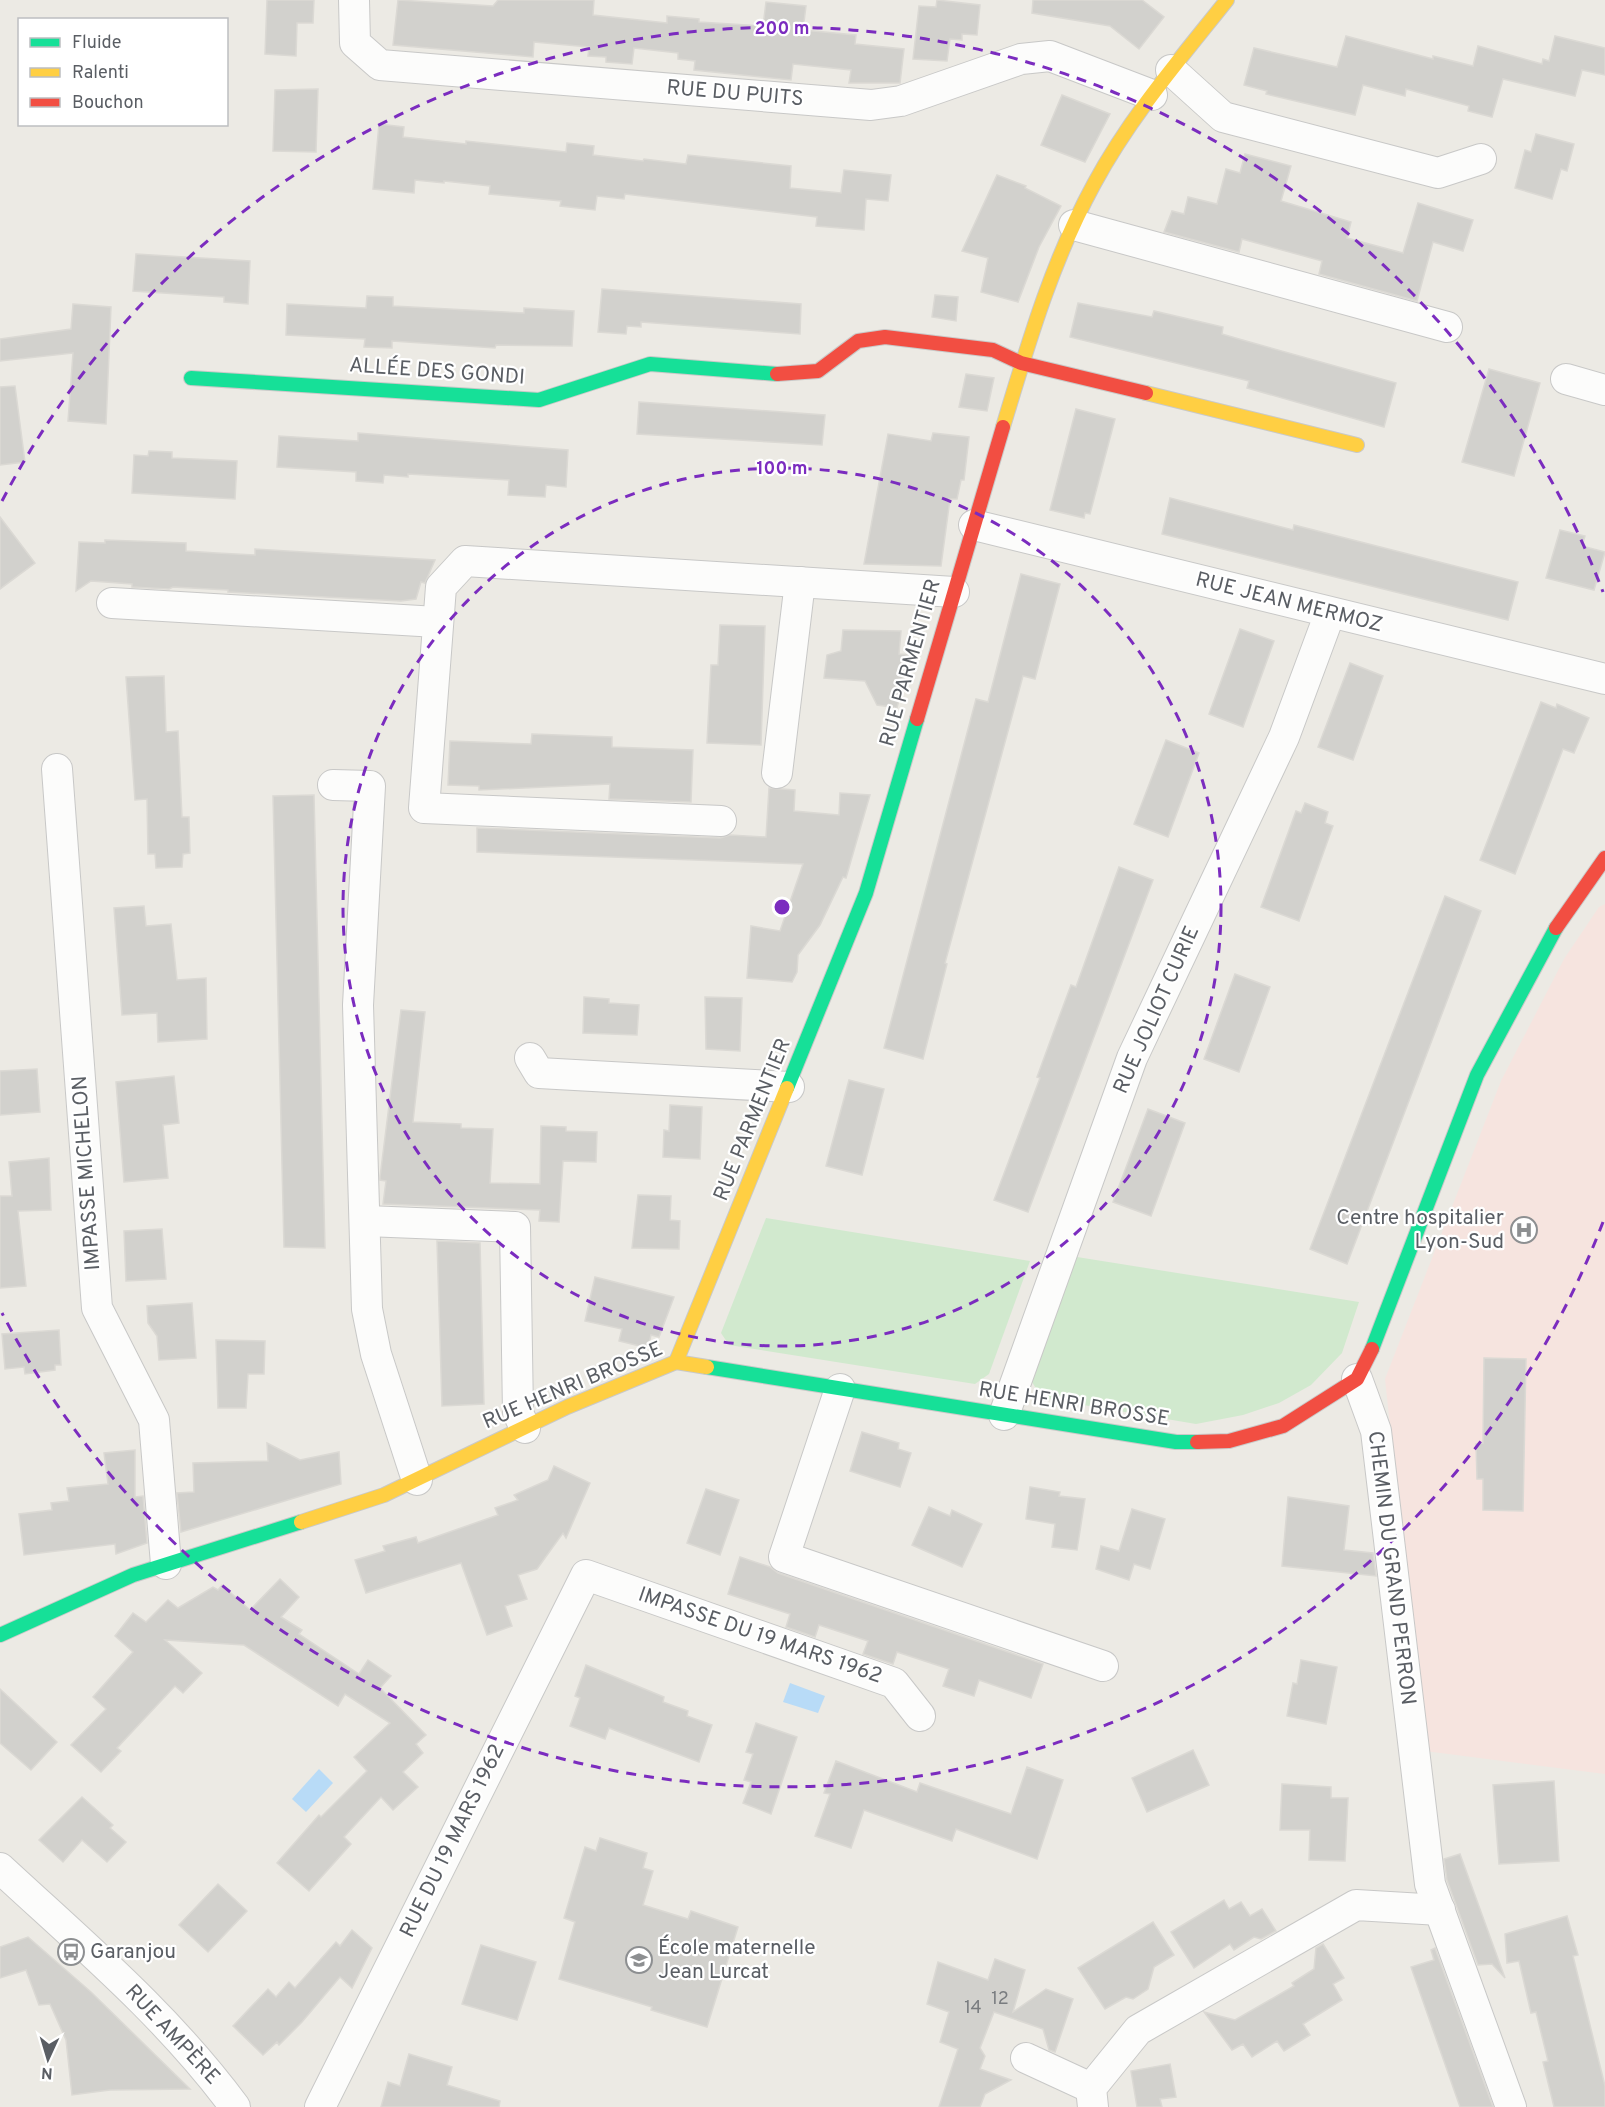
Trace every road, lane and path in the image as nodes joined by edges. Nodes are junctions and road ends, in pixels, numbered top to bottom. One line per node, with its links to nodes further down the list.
1 (354, 0): 4 (street, RUE DU PUITS)
2 (1227, 0): 3 (street, RUE PARMENTIER)
3 (1171, 70): 4 (street, RUE PARMENTIER); 5 (street)
4 (1152, 95): 6 (street, RUE PARMENTIER)
5 (1481, 159)
6 (1074, 225): 7 (street); 8 (street, RUE PARMENTIER)
7 (1447, 327)
8 (1021, 363): 9 (street, ALLÉE DES GONDI); 12 (street, ALLÉE DES GONDI); 13 (street, RUE PARMENTIER)
9 (190, 378)
10 (1566, 379): 11 (street)
11 (1605, 390)
12 (1358, 446)
13 (974, 525): 15 (street, RUE PARMENTIER); 17 (street, RUE JEAN MERMOZ)
14 (800, 582): 15 (street); 18 (street); 21 (street)
15 (954, 592): 26 (street, RUE PARMENTIER)
16 (112, 603): 18 (street)
17 (1330, 613): 19 (street, RUE JEAN MERMOZ); 31 (street, RUE JOLIOT CURIE)
18 (437, 622): 23 (street)
19 (1605, 680)
20 (57, 769): 34 (street, IMPASSE MICHELON)
21 (777, 773)
22 (333, 784): 27 (street)
23 (721, 821)
24 (1605, 858): 29 (street)
25 (530, 1058): 26 (street)
26 (789, 1087): 28 (street, RUE PARMENTIER)
27 (366, 1221): 32 (street); 33 (street)
28 (676, 1362): 30 (street, RUE HENRI BROSSE); 32 (street, RUE HENRI BROSSE)
29 (1357, 1379): 31 (street, RUE HENRI BROSSE); 40 (street, CHEMIN DU GRAND PERRON)
30 (840, 1389): 31 (street, RUE HENRI BROSSE); 37 (street)
31 (1004, 1415)
32 (525, 1428): 33 (street, RUE HENRI BROSSE)
33 (417, 1480): 34 (street, RUE HENRI BROSSE)
34 (166, 1564): 36 (street, RUE HENRI BROSSE)
35 (586, 1575): 38 (street, IMPASSE DU 19 MARS 1962); 44 (street, RUE DU 19 MARS 1962)
36 (0, 1635)
37 (1103, 1666)
38 (920, 1716)
39 (0, 1868): 43 (street, RUE AMPÈRE)
40 (1440, 1910): 42 (street); 45 (street, CHEMIN DU GRAND PERRON)
41 (1026, 2058): 42 (street)
42 (1092, 2098)
43 (235, 2107)
44 (320, 2107)
45 (1511, 2107)

